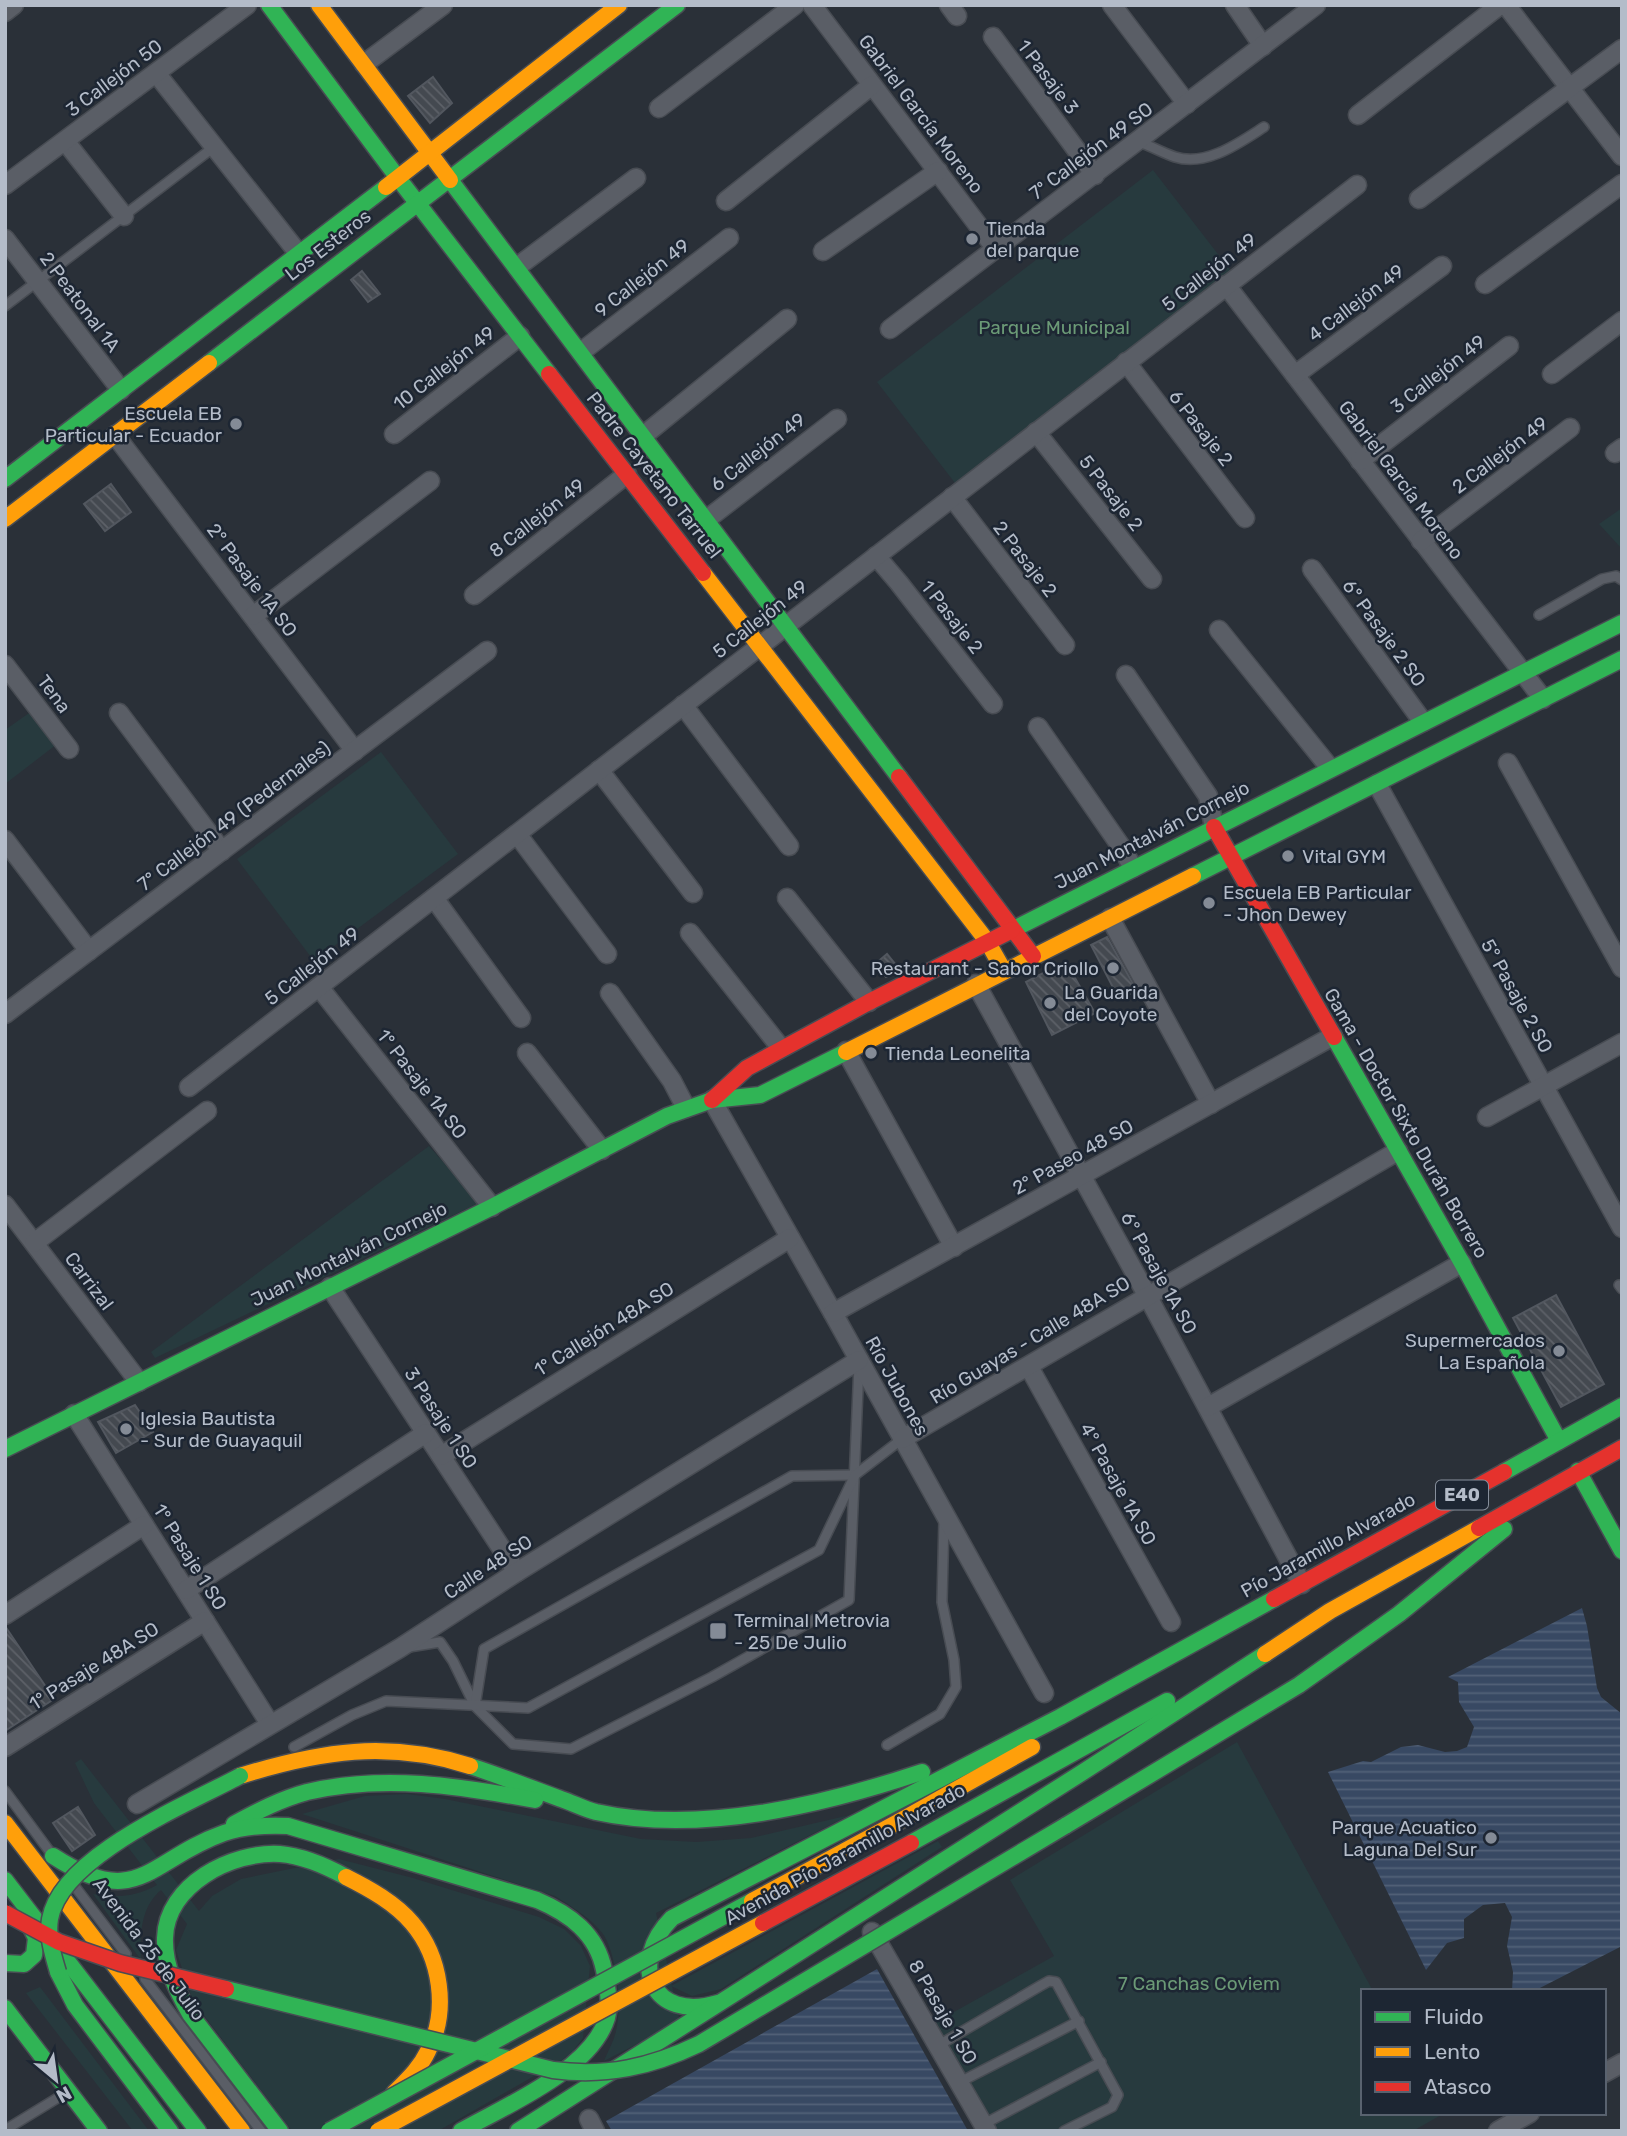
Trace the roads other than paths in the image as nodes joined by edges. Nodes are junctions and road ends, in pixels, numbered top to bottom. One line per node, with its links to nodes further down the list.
1 (14, 5): 15 (street)
2 (247, 5): 20 (street, 3 Callejón 50)
3 (269, 5): 34 (main road, Padre Cayetano Tarruel)
4 (319, 5): 19 (main road, Padre Cayetano Tarruel)
5 (443, 5): 19 (street)
6 (619, 5): 30 (main road, Los Esteros)
7 (677, 5): 35 (main road, Los Esteros)
8 (795, 5): 24 (street)
9 (812, 5): 21 (street, Gabriel García Moreno)
10 (1112, 5): 23 (street)
11 (1235, 5): 17 (street)
12 (1316, 5): 17 (street, 7º Callejón 49 SO)
13 (1500, 5): 25 (street)
14 (1506, 5): 22 (street)
15 (5, 12)
16 (993, 37): 33 (street, 1 Pasaje 3)
17 (1263, 46): 23 (street, 7º Callejón 49 SO)
18 (1622, 49): 22 (street)
19 (363, 64): 30 (main road, Padre Cayetano Tarruel)
20 (156, 74): 27 (street, 3 Callejón 50); 29 (street)
21 (872, 85): 32 (street, Gabriel García Moreno); 41 (street)
22 (1569, 88): 31 (street); 40 (street)
23 (1187, 104): 28 (street, 7º Callejón 49 SO)
24 (659, 108)
25 (1358, 116)
26 (1264, 127): 28 (lane)
27 (65, 141): 38 (street, 3 Callejón 50); 43 (street)
28 (1139, 142): 33 (street, 7º Callejón 49 SO)
29 (214, 147): 43 (lane); 48 (street)
30 (431, 153): 34 (main road, Los Esteros); 35 (main road, Padre Cayetano Tarruel)
31 (1622, 156)
32 (938, 171): 46 (street, Gabriel García Moreno); 47 (street)
33 (1095, 175): 46 (street, 7º Callejón 49 SO)
34 (398, 177): 42 (main road, Padre Cayetano Tarruel); 48 (main road, Los Esteros)
35 (450, 178): 42 (main road, Los Esteros); 50 (main road, Padre Cayetano Tarruel)
36 (636, 178): 50 (street)
37 (1622, 184): 52 (street)
38 (5, 185)
39 (1357, 185): 53 (street, 5 Callejón 49)
40 (1419, 199)
41 (726, 201)
42 (417, 203): 58 (main road, Padre Cayetano Tarruel); 69 (main road, Los Esteros)
43 (124, 215): 51 (lane)
44 (729, 238): 60 (street, 9 Callejón 49)
45 (5, 239): 51 (street, 2 Peatonal 1A)
46 (996, 249): 57 (street, 7º Callejón 49 SO)
47 (823, 251)
48 (299, 254): 64 (main road, Los Esteros)
49 (1442, 265): 63 (street, 4 Callejón 49)
50 (517, 267): 60 (main road, Padre Cayetano Tarruel)
51 (38, 281): 54 (lane); 64 (street, 2 Peatonal 1A)
52 (1485, 284)
53 (1226, 285): 61 (street, 5 Callejón 49); 63 (street, Gabriel García Moreno)
54 (5, 306)
55 (787, 319): 70 (street)
56 (1622, 321): 62 (street)
57 (890, 329)
58 (520, 336): 68 (street, 10 Callejón 49); 72 (main road, Padre Cayetano Tarruel)
59 (1509, 346): 71 (street, 3 Callejón 49)
60 (580, 352): 70 (main road, Padre Cayetano Tarruel)
61 (1126, 362): 67 (street, 5 Callejón 49); 76 (street, 6 Pasaje 2)
62 (1552, 374)
63 (1295, 375): 71 (street, Gabriel García Moreno)
64 (121, 390): 73 (main road, Los Esteros)
65 (837, 419): 78 (street, 6 Callejón 49)
66 (1570, 428): 79 (street, 2 Callejón 49)
67 (1036, 432): 75 (street, 5 Callejón 49); 82 (street, 5 Pasaje 2)
68 (394, 434)
69 (115, 435): 77 (main road, Los Esteros); 86 (street, 2° Pasaje 1A SO)
70 (643, 436): 78 (main road, Padre Cayetano Tarruel)
71 (1360, 461): 79 (street, Gabriel García Moreno)
72 (627, 474): 84 (street, 8 Callejón 49); 91 (main road, Padre Cayetano Tarruel)
73 (5, 479)
74 (430, 481): 86 (street)
75 (952, 497): 80 (street, 5 Callejón 49); 90 (street, 2 Pasaje 2)
76 (1245, 518)
77 (5, 519)
78 (706, 520): 88 (main road, Padre Cayetano Tarruel)
79 (1422, 541): 95 (street, Gabriel García Moreno)
80 (876, 556): 88 (street, 5 Callejón 49); 98 (street, 1 Pasaje 2)
81 (1312, 569): 101 (street, 6° Pasaje 2 SO)
82 (1152, 579)
83 (1622, 580): 85 (lane)
84 (474, 595)
85 (1539, 615)
86 (253, 616): 104 (street, 2° Pasaje 1A SO)
87 (1621, 624): 95 (main road, Juan Montalván Cornejo)
88 (785, 626): 91 (street, 5 Callejón 49); 120 (main road, Padre Cayetano Tarruel)
89 (1219, 630): 106 (street)
90 (1065, 645)
91 (760, 646): 99 (street, 5 Callejón 49); 122 (main road, Padre Cayetano Tarruel)
92 (487, 651): 104 (street, 7° Callejón 49 (Pedernales))
93 (1622, 659): 97 (main road, Juan Montalván Cornejo)
94 (5, 665): 103 (street, Tena)
95 (1522, 672): 97 (street, Gabriel García Moreno); 101 (main road, Juan Montalván Cornejo)
96 (1126, 675): 109 (street)
97 (1543, 699): 108 (main road, Juan Montalván Cornejo)
98 (993, 704)
99 (682, 705): 107 (street, 5 Callejón 49); 112 (street)
100 (119, 713): 113 (street)
101 (1423, 722): 106 (main road, Juan Montalván Cornejo)
102 (1038, 727): 115 (street)
103 (69, 749)
104 (355, 751): 113 (street, 7° Callejón 49 (Pedernales))
105 (1507, 764): 126 (street)
106 (1331, 768): 109 (main road, Juan Montalván Cornejo)
107 (599, 769): 110 (street, 5 Callejón 49); 116 (street)
108 (1377, 784): 114 (main road, Juan Montalván Cornejo); 139 (street, 5° Pasaje 2 SO)
109 (1214, 827): 114 (main road, Gama - Doctor Sixto Durán Borrero); 115 (main road, Juan Montalván Cornejo)
110 (517, 834): 117 (street, 5 Callejón 49); 124 (street)
111 (5, 840): 123 (street)
112 (789, 846)
113 (222, 851): 123 (street, 7° Callejón 49 (Pedernales))
114 (1231, 859): 119 (main road, Juan Montalván Cornejo); 134 (main road, Gama - Doctor Sixto Durán Borrero)
115 (1133, 868): 120 (main road, Juan Montalván Cornejo)
116 (693, 893)
117 (434, 898): 129 (street, 5 Callejón 49); 133 (street)
118 (787, 898): 131 (street)
119 (1110, 918): 125 (main road, Juan Montalván Cornejo); 142 (street)
120 (1012, 929): 122 (main road, Juan Montalván Cornejo); 125 (main road, Padre Cayetano Tarruel)
121 (690, 933): 136 (street)
122 (987, 941): 127 (main road, Padre Cayetano Tarruel); 131 (main road, Juan Montalván Cornejo)
123 (89, 951): 132 (street, 7° Callejón 49 (Pedernales))
124 (607, 954)
125 (1032, 956): 127 (main road, Juan Montalván Cornejo)
126 (1622, 968)
127 (1004, 971): 128 (main road, Juan Montalván Cornejo)
128 (976, 984): 137 (main road, Juan Montalván Cornejo); 148 (street, 6° Pasaje 1A SO)
129 (319, 987): 140 (street, 5 Callejón 49); 150 (street, 1° Pasaje 1A SO)
130 (610, 993): 143 (street)
131 (869, 1002): 136 (main road, Juan Montalván Cornejo)
132 (5, 1014)
133 (521, 1018)
134 (1333, 1036): 142 (street, 2° Paseo 48 SO); 147 (main road, Gama - Doctor Sixto Durán Borrero)
135 (1622, 1043): 139 (street)
136 (782, 1048): 141 (main road, Juan Montalván Cornejo)
137 (846, 1051): 141 (main road, Juan Montalván Cornejo); 154 (street)
138 (527, 1053): 146 (street)
139 (1544, 1086): 145 (street); 151 (street, 5° Pasaje 2 SO)
140 (189, 1087)
141 (712, 1100): 143 (main road, Juan Montalván Cornejo); 152 (street, Río Jubones)
142 (1211, 1104): 148 (street, 2° Paseo 48 SO)
143 (686, 1108): 146 (main road, Juan Montalván Cornejo)
144 (207, 1111): 153 (street)
145 (1488, 1117)
146 (602, 1150): 150 (main road, Juan Montalván Cornejo)
147 (1398, 1151): 155 (main road, Gama - Doctor Sixto Durán Borrero); 157 (street, Río Guayas - Calle 48A SO)
148 (1081, 1176): 154 (street, 2° Paseo 48 SO); 157 (street, 6° Pasaje 1A SO)
149 (5, 1205): 153 (street, Carrizal)
150 (492, 1207): 156 (main road, Juan Montalván Cornejo)
151 (1622, 1228)
152 (790, 1238): 158 (street, Río Jubones); 170 (street, 1° Callejón 48A SO)
153 (34, 1243): 161 (street, Carrizal)
154 (954, 1247): 158 (street, 2° Paseo 48 SO)
155 (1462, 1263): 163 (street); 167 (main road, Gama - Doctor Sixto Durán Borrero)
156 (330, 1287): 161 (main road, Juan Montalván Cornejo); 165 (street, 3 Pasaje 1 SO)
157 (1147, 1295): 160 (street, Río Guayas - Calle 48A SO); 163 (street, 6° Pasaje 1A SO)
158 (834, 1313): 159 (street, Río Jubones)
159 (859, 1360): 166 (street, Río Jubones); 172 (lane); 177 (street, Calle 48 SO)
160 (1029, 1367): 166 (street, Río Guayas - Calle 48A SO); 183 (street, 4° Pasaje 1A SO)
161 (139, 1382): 164 (main road, Juan Montalván Cornejo)
162 (1622, 1406): 167 (main road, Pío Jaramillo Alvarado / E40)
163 (1208, 1407): 178 (street, 6° Pasaje 1A SO)
164 (74, 1414): 169 (main road, Juan Montalván Cornejo); 175 (street, 1° Pasaje 1 SO)
165 (426, 1433): 170 (street, 3 Pasaje 1 SO); 179 (street)
166 (902, 1439): 172 (lane); 174 (street, Río Jubones)
167 (1559, 1441): 178 (main road, Pío Jaramillo Alvarado / E40)
168 (1622, 1448): 171 (main road, E40)
169 (5, 1449)
170 (441, 1456): 177 (street, 3 Pasaje 1 SO)
171 (1578, 1471): 173 (main road, E40); 176 (main road)
172 (855, 1475): 187 (lane); 187 (lane); 187 (lane)
173 (1558, 1482): 180 (main road, E40); 200 (main road, bridge)
174 (944, 1514): 186 (street, Río Jubones); 190 (lane)
175 (144, 1525): 179 (street, 1° Pasaje 1 SO); 181 (street)
176 (1622, 1551)
177 (517, 1572): 184 (street, Calle 48 SO)
178 (1302, 1584): 185 (main road, Pío Jaramillo Alvarado / E40)
179 (186, 1590): 182 (street, 1° Pasaje 1 SO)
180 (1329, 1611): 201 (main road); 224 (main road, Avenida Pío Jaramillo Alvarado, bridge)
181 (5, 1615)
182 (205, 1621): 189 (street, 1° Pasaje 1 SO); 191 (street, 1° Pasaje 48A SO)
183 (1171, 1622)
184 (400, 1648): 187 (lane); 189 (street, Calle 48 SO)
185 (1164, 1660): 188 (main road); 212 (main road, Avenida Pío Jaramillo Alvarado, bridge)
186 (1044, 1693)
187 (475, 1706): 192 (lane)
188 (1060, 1717): 195 (main road); 203 (main road)
189 (270, 1724): 194 (street, Calle 48 SO)
190 (887, 1745)
191 (5, 1747)
192 (240, 1776): 195 (main road); 218 (main road, bridge)
193 (5, 1791): 198 (lane, Avenida 25 de Julio)
194 (137, 1804)
195 (597, 1812): 197 (main road)
196 (5, 1822): 198 (main road); 220 (main road, Avenida 25 de Julio)
197 (217, 1836): 198 (main road); 225 (main road)
198 (53, 1856): 221 (lane, Avenida 25 de Julio)
199 (7, 1882): 202 (main road); 219 (main road)
200 (5, 1913)
201 (862, 1914): 203 (main road); 206 (street, 8 Pasaje 1 SO)
202 (5, 1963)
203 (729, 1999): 226 (main road)
204 (5, 2008): 211 (main road)
205 (1079, 2021): 206 (lane); 207 (lane); 210 (lane)
206 (939, 2045): 210 (street, 8 Pasaje 1 SO)
207 (1101, 2062): 214 (lane); 227 (lane)
208 (1622, 2063): 209 (street)
209 (1606, 2072)
210 (960, 2082): 214 (street, 8 Pasaje 1 SO)
211 (73, 2097): 215 (lane); 216 (main road); 217 (main road)
212 (385, 2101): 222 (main road, bridge); 223 (main road, Avenida Pío Jaramillo Alvarado, bridge)
213 (1526, 2115): 228 (street)
214 (986, 2127)
215 (5, 2130)
216 (80, 2131)
217 (99, 2131)
218 (170, 2131)
219 (198, 2131)
220 (243, 2131)
221 (261, 2131)
222 (280, 2131)
223 (329, 2131)
224 (378, 2131)
225 (461, 2131)
226 (519, 2131)
227 (1065, 2131)
228 (1498, 2131)

